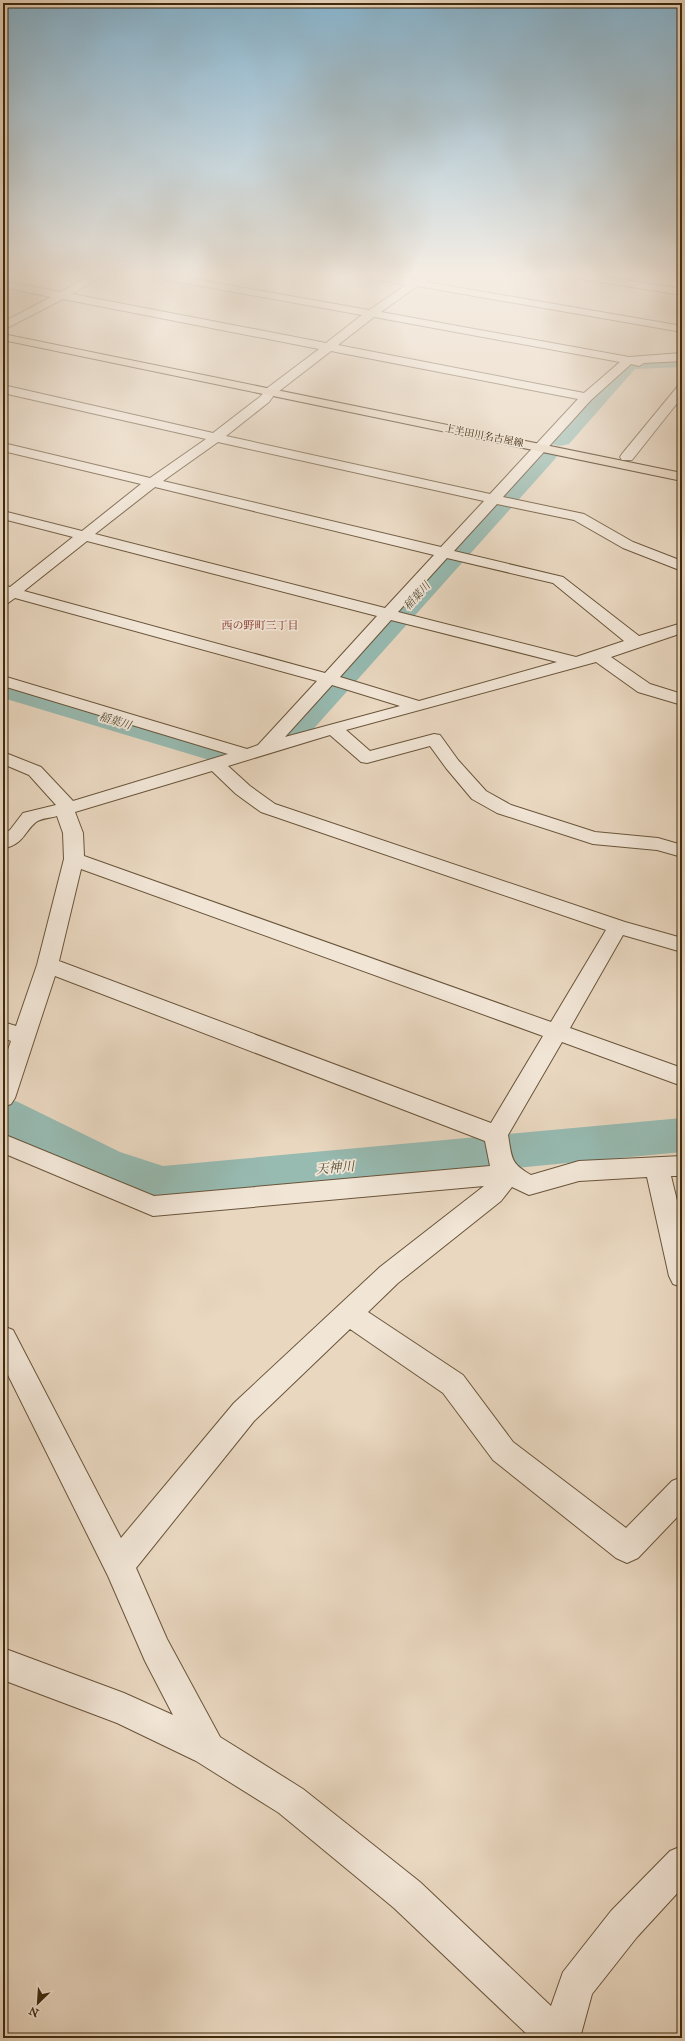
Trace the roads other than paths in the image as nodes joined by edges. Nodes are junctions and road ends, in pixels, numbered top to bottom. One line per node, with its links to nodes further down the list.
1 (181, 371): 7 (main road, 上半田川名古屋線)
2 (191, 371): 7 (main road, 上半田川名古屋線)
3 (298, 371): 7 (street)
4 (451, 371): 9 (street)
5 (618, 371): 9 (street)
6 (3, 389): 10 (street)
7 (274, 389): 10 (street); 11 (main road, 上半田川名古屋線)
8 (682, 389): 13 (street)
9 (587, 397): 11 (street)
10 (217, 437): 16 (street); 17 (street)
11 (542, 444): 13 (main road, 上半田川名古屋線); 15 (main road, 上半田川名古屋線); 17 (street)
12 (3, 448): 16 (street)
13 (627, 457): 14 (main road, 上半田川名古屋線)
14 (682, 468)
15 (682, 476)
16 (153, 482): 19 (street); 20 (street)
17 (496, 498): 20 (street); 21 (street)
18 (3, 515): 19 (street)
19 (84, 536): 22 (street); 23 (street)
20 (446, 553): 23 (street); 25 (street)
21 (682, 566)
22 (6, 594): 29 (street)
23 (389, 613): 27 (street); 29 (street)
24 (682, 628): 25 (street)
25 (636, 642): 26 (street)
26 (599, 656): 27 (street); 30 (street)
27 (577, 662): 31 (street)
28 (3, 681): 34 (street)
29 (336, 681): 31 (street); 33 (street)
30 (682, 700)
31 (419, 706): 32 (street)
32 (333, 728): 33 (street); 39 (street)
33 (264, 748): 34 (street)
34 (246, 754): 36 (street)
35 (3, 757): 37 (street)
36 (215, 764): 37 (street); 41 (street)
37 (67, 809): 38 (street); 40 (street)
38 (3, 842)
39 (682, 851)
40 (74, 859): 43 (street); 45 (street)
41 (618, 927): 42 (street); 45 (street)
42 (682, 945)
43 (48, 964): 46 (street); 49 (street)
44 (3, 1030): 46 (street)
45 (556, 1033): 47 (street); 49 (street)
46 (23, 1038): 48 (street)
47 (682, 1077)
48 (3, 1098)
49 (496, 1136): 53 (street)
50 (3, 1143): 53 (street)
51 (682, 1166): 52 (street)
52 (657, 1167): 53 (street); 54 (street)
53 (505, 1169): 55 (street)
54 (682, 1276)
55 (348, 1313): 57 (street); 58 (street)
56 (3, 1338): 58 (street)
57 (682, 1491)
58 (119, 1565): 60 (street)
59 (3, 1664): 60 (street)
60 (208, 1749): 62 (street)
61 (682, 1863): 62 (street)
62 (560, 2038)

